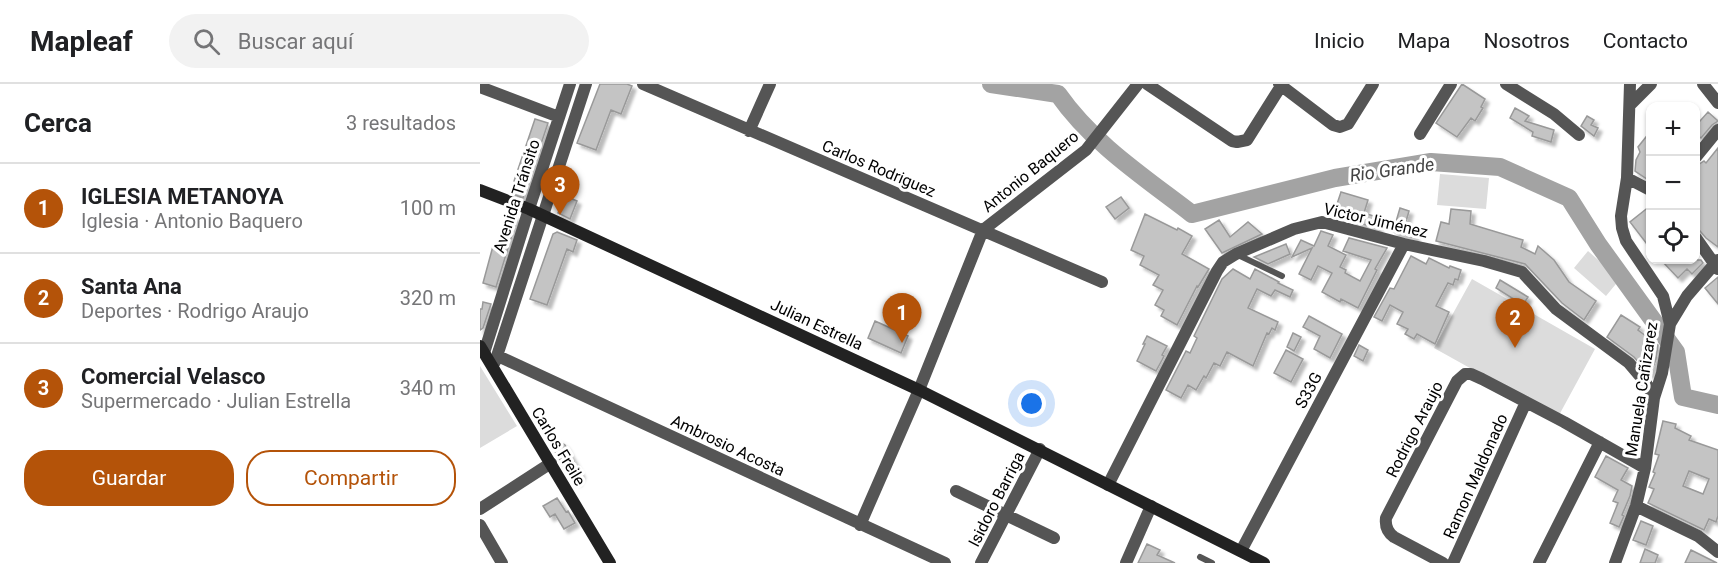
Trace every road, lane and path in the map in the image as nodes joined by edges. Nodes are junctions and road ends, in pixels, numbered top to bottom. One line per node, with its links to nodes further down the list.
1 (570, 84): 17 (street, Avenida Tránsito)
2 (585, 84): 27 (street, Avenida Tránsito)
3 (643, 84): 19 (street, Carlos Rodriguez)
4 (770, 84): 19 (street)
5 (1138, 84): 28 (street, Antonio Baquero)
6 (1147, 84): 13 (street)
7 (1372, 84): 13 (street)
8 (1451, 84): 20 (street)
9 (1506, 84): 21 (street)
10 (1630, 84): 16 (street, Manuela Cañizarez)
11 (1651, 84): 16 (street)
12 (1703, 84): 15 (street)
13 (1280, 85)
14 (480, 87): 17 (street)
15 (1718, 103)
16 (1630, 105): 23 (street, Manuela Cañizarez)
17 (559, 117): 26 (street, Avenida Tránsito)
18 (1718, 130): 22 (street)
19 (748, 131): 28 (street, Carlos Rodriguez)
20 (1420, 134)
21 (1579, 135)
22 (1696, 156)
23 (1627, 178): 24 (street); 35 (street, Manuela Cañizarez)
24 (1646, 188)
25 (480, 190): 26 (street, Julian Estrella)
26 (529, 209): 27 (street, Julian Estrella); 36 (street, Avenida Tránsito)
27 (542, 216): 37 (street, Avenida Tránsito); 38 (street, Julian Estrella)
28 (982, 230): 34 (street, Carlos Rodriguez); 38 (street, Antonio Baquero)
29 (1404, 244): 31 (street, Victor Jiménez); 39 (street, Victor Jiménez); 54 (street, S33G)
30 (1700, 244): 32 (street)
31 (1236, 254): 33 (lane); 45 (street, Victor Jiménez)
32 (1717, 264): 35 (street)
33 (1282, 276)
34 (1102, 282)
35 (1670, 324): 39 (street, Manuela Cañizarez)
36 (482, 349): 37 (street, Carlos Freile)
37 (496, 361): 43 (street, Carlos Freile); 52 (street, Ambrosio Acosta)
38 (919, 390): 42 (street, Julian Estrella); 52 (street, Antonio Baquero)
39 (1654, 398): 44 (street, Manuela Cañizarez)
40 (1526, 402): 41 (street, Rodrigo Araujo); 64 (street, Rodrigo Araujo); 65 (street, Ramon Maldonado)
41 (1600, 442): 44 (street, Rodrigo Araujo); 66 (street)
42 (1040, 449): 45 (street, Julian Estrella); 50 (street, Isidoro Barriga)
43 (551, 463): 49 (street); 58 (street, Carlos Freile)
44 (1645, 468): 48 (street, Manuela Cañizarez)
45 (1108, 484): 47 (street, Julian Estrella)
46 (956, 491): 50 (street)
47 (1151, 506): 54 (street, Julian Estrella); 61 (street)
48 (1635, 506): 55 (street); 67 (street, Manuela Cañizarez)
49 (480, 509)
50 (1007, 514): 53 (street); 60 (street, Isidoro Barriga)
51 (480, 525): 57 (street)
52 (860, 525): 59 (street, Ambrosio Acosta)
53 (1054, 538)
54 (1241, 551): 63 (street, Julian Estrella)
55 (1718, 552)
56 (1200, 557): 62 (lane)
57 (502, 563)
58 (610, 563)
59 (945, 563)
60 (981, 563)
61 (1126, 563)
62 (1212, 563)
63 (1264, 563)
64 (1443, 563)
65 (1453, 563)
66 (1539, 563)
67 (1615, 563)

